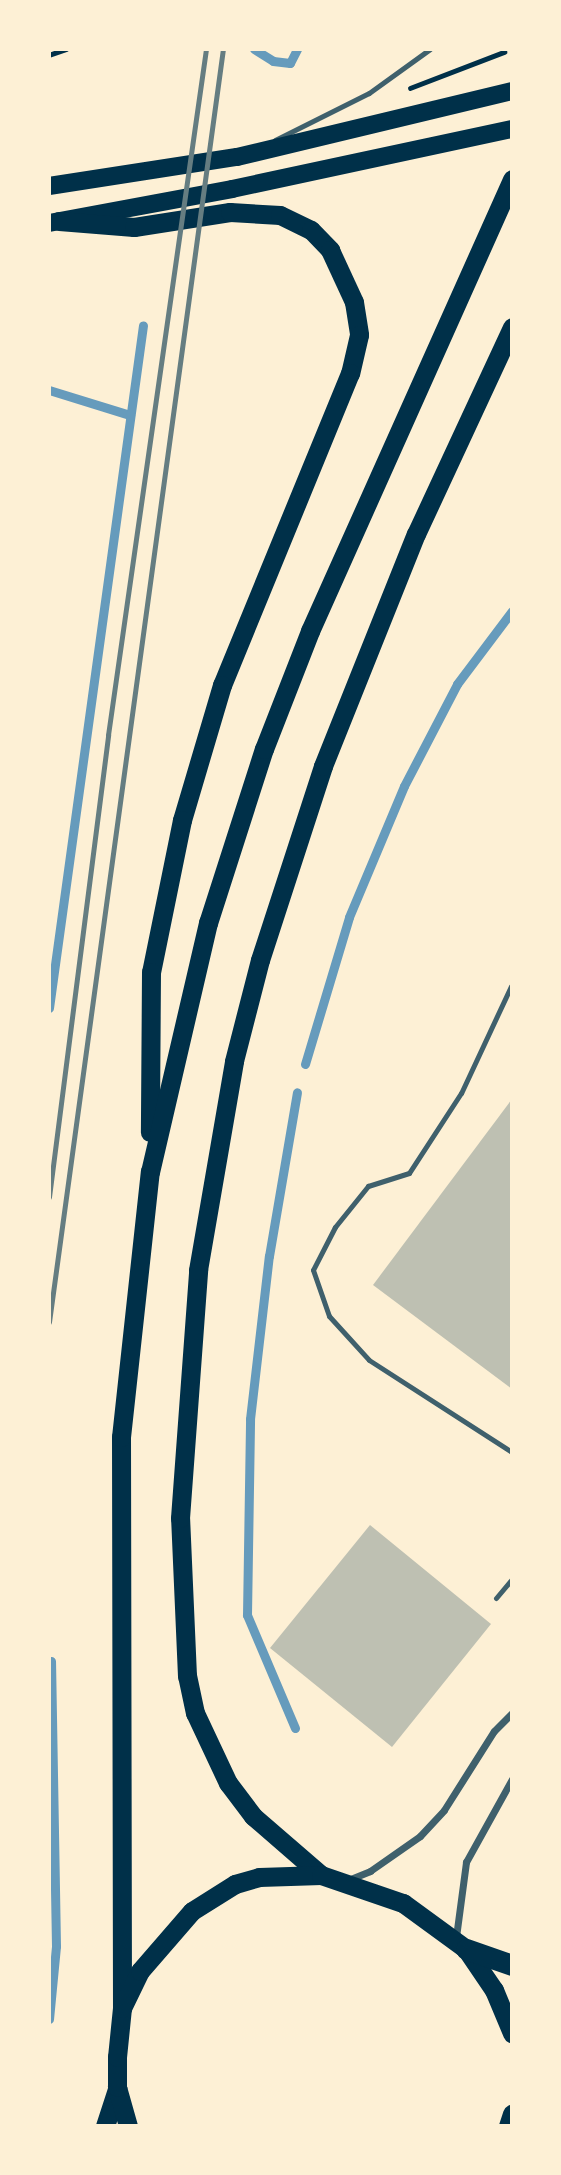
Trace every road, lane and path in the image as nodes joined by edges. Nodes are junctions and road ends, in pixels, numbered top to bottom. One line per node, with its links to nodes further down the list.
1 (66, 49): 4 (path)
2 (430, 49): 8 (lane)
3 (504, 52): 6 (path)
4 (49, 55)
5 (512, 90): 8 (main road)
6 (402, 91)
7 (512, 129): 11 (main road)
8 (237, 157): 10 (main road)
9 (512, 179): 14 (highway)
10 (49, 186)
11 (54, 222): 14 (highway)
12 (512, 327): 20 (highway)
13 (511, 986): 15 (lane)
14 (150, 1172): 24 (highway)
15 (512, 1452)
16 (512, 1579): 17 (lane)
17 (496, 1598)
18 (512, 1713): 21 (street)
19 (512, 1779): 22 (street)
20 (321, 1875): 21 (highway); 24 (highway)
21 (344, 1881): 22 (highway)
22 (461, 1945): 23 (highway); 25 (highway)
23 (512, 1965)
24 (122, 2008): 26 (highway)
25 (512, 2034)
26 (117, 2087): 28 (highway); 29 (highway)
27 (512, 2114): 30 (highway)
28 (105, 2126)
29 (128, 2126)
30 (508, 2126)

